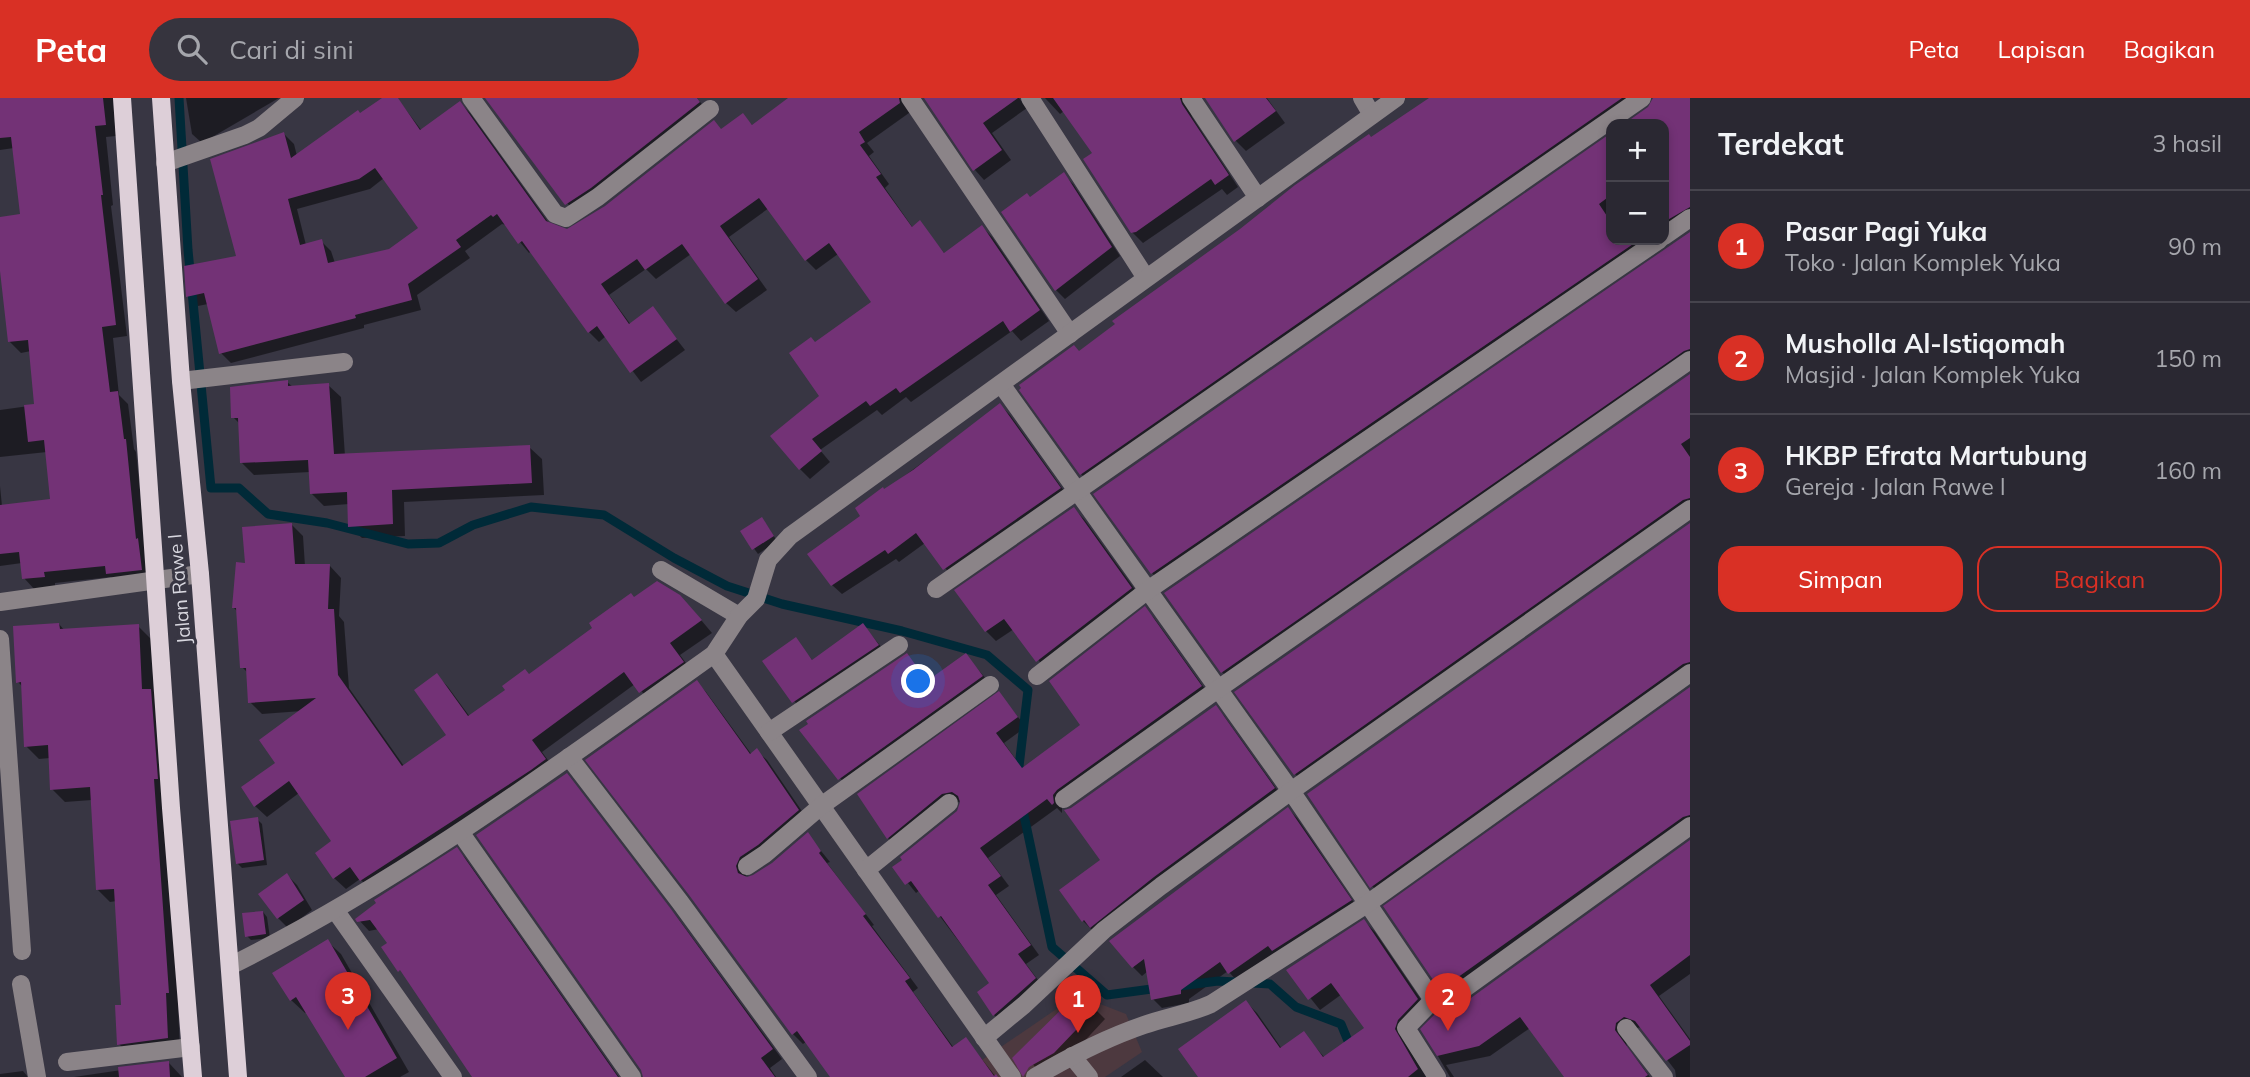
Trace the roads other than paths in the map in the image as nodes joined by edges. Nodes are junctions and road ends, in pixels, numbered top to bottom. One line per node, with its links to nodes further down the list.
1 (122, 98): 28 (main road, Jalan Rawe I)
2 (161, 98): 13 (main road, Jalan Rawe I)
3 (295, 98): 13 (street)
4 (471, 98): 11 (street)
5 (910, 98): 19 (street)
6 (1030, 98): 18 (street)
7 (1191, 98): 14 (street)
8 (1362, 98): 12 (street)
9 (1396, 98): 12 (street)
10 (1642, 98): 24 (street)
11 (710, 109)
12 (1373, 115): 14 (street)
13 (165, 163): 22 (main road, Jalan Rawe I)
14 (1258, 198): 18 (street)
15 (1690, 218): 16 (street)
16 (1669, 233)
17 (1652, 245): 30 (street)
18 (1146, 278): 19 (street)
19 (1070, 334): 23 (street)
20 (1690, 360): 39 (street)
21 (344, 362): 22 (street)
22 (185, 381): 27 (main road, Jalan Rawe I)
23 (1001, 384): 24 (street); 32 (street)
24 (1078, 492): 29 (street); 30 (street)
25 (1690, 509): 42 (street)
26 (661, 570): 32 (street)
27 (200, 573): 28 (street); 53 (main road, Jalan Rawe I)
28 (157, 580): 31 (street); 58 (main road, Jalan Rawe I)
29 (936, 589)
30 (1148, 590): 37 (street); 39 (street)
31 (0, 602)
32 (739, 616): 35 (street)
33 (0, 639): 52 (street)
34 (899, 645): 40 (street)
35 (714, 654): 40 (street); 41 (street)
36 (1690, 673): 50 (street)
37 (1037, 676)
38 (990, 685): 45 (street)
39 (1218, 689): 42 (street); 43 (street)
40 (769, 732): 45 (street)
41 (569, 757): 47 (street); 66 (street)
42 (1291, 791): 50 (street); 57 (street)
43 (1064, 799)
44 (949, 803): 49 (street)
45 (821, 806): 48 (street); 49 (street)
46 (1690, 826): 55 (street)
47 (460, 832): 51 (street); 65 (street)
48 (747, 866)
49 (866, 870): 57 (street)
50 (1367, 904): 55 (street); 59 (street)
51 (335, 910): 53 (street); 64 (street)
52 (22, 951)
53 (230, 966): 63 (main road, Jalan Rawe I)
54 (21, 984): 61 (street)
55 (1433, 1000): 70 (street)
56 (1626, 1028): 71 (street)
57 (984, 1038): 67 (street)
58 (191, 1047): 60 (street); 62 (main road, Jalan Rawe I)
59 (1072, 1056): 68 (street); 69 (street)
60 (67, 1062)
61 (37, 1077)
62 (193, 1077)
63 (238, 1077)
64 (453, 1077)
65 (632, 1077)
66 (808, 1077)
67 (1012, 1077)
68 (1035, 1077)
69 (1089, 1077)
70 (1437, 1077)
71 (1664, 1077)

